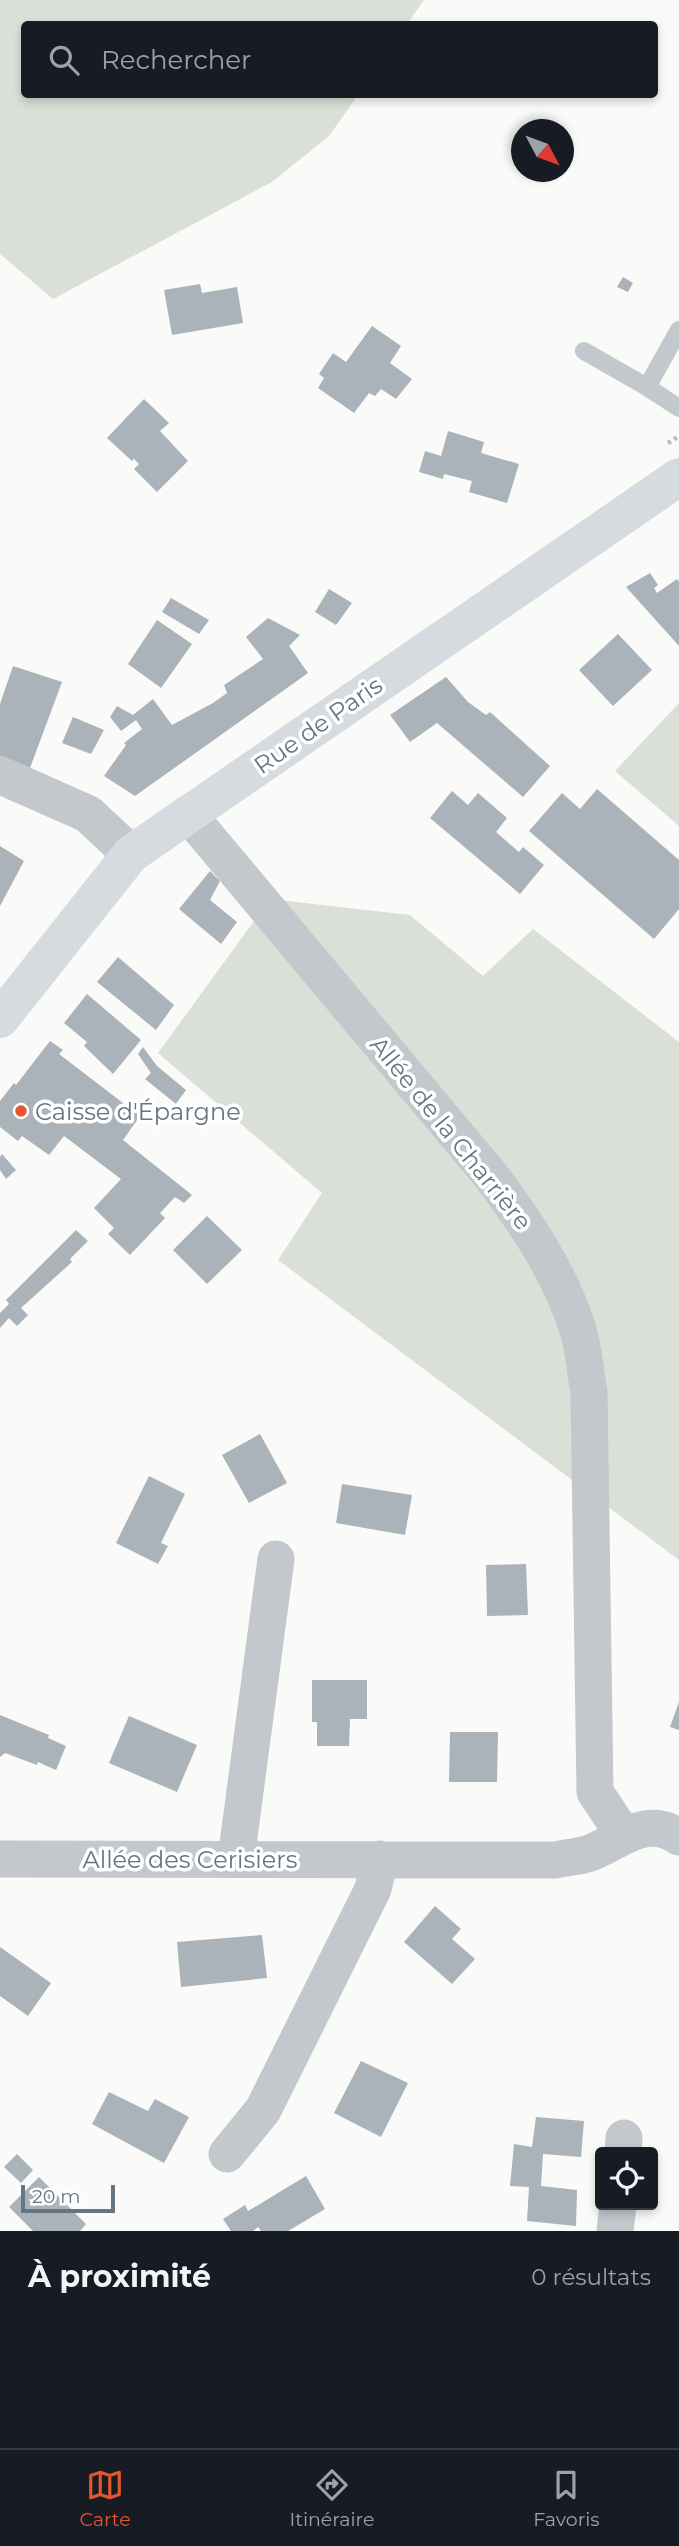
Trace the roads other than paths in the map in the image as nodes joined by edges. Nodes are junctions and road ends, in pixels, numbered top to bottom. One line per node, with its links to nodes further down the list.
1 (679, 330): 3 (lane)
2 (584, 351): 3 (lane)
3 (647, 387): 4 (lane)
4 (679, 408)
5 (679, 477): 7 (main road, Rue de Paris)
6 (0, 775): 8 (street)
7 (188, 814): 8 (main road, Rue de Paris); 11 (street, Allée de la Charrière)
8 (131, 853): 9 (main road, Rue de Paris)
9 (0, 1018)
10 (276, 1559): 14 (street)
11 (623, 1834): 12 (street, Allée des Cerisiers); 15 (street, Allée des Cerisiers)
12 (679, 1837)
13 (0, 1859): 14 (street, Allée des Cerisiers)
14 (236, 1859): 15 (street, Allée des Cerisiers)
15 (380, 1859): 16 (street)
16 (227, 2154)
17 (617, 2210): 18 (street)
18 (615, 2231)

